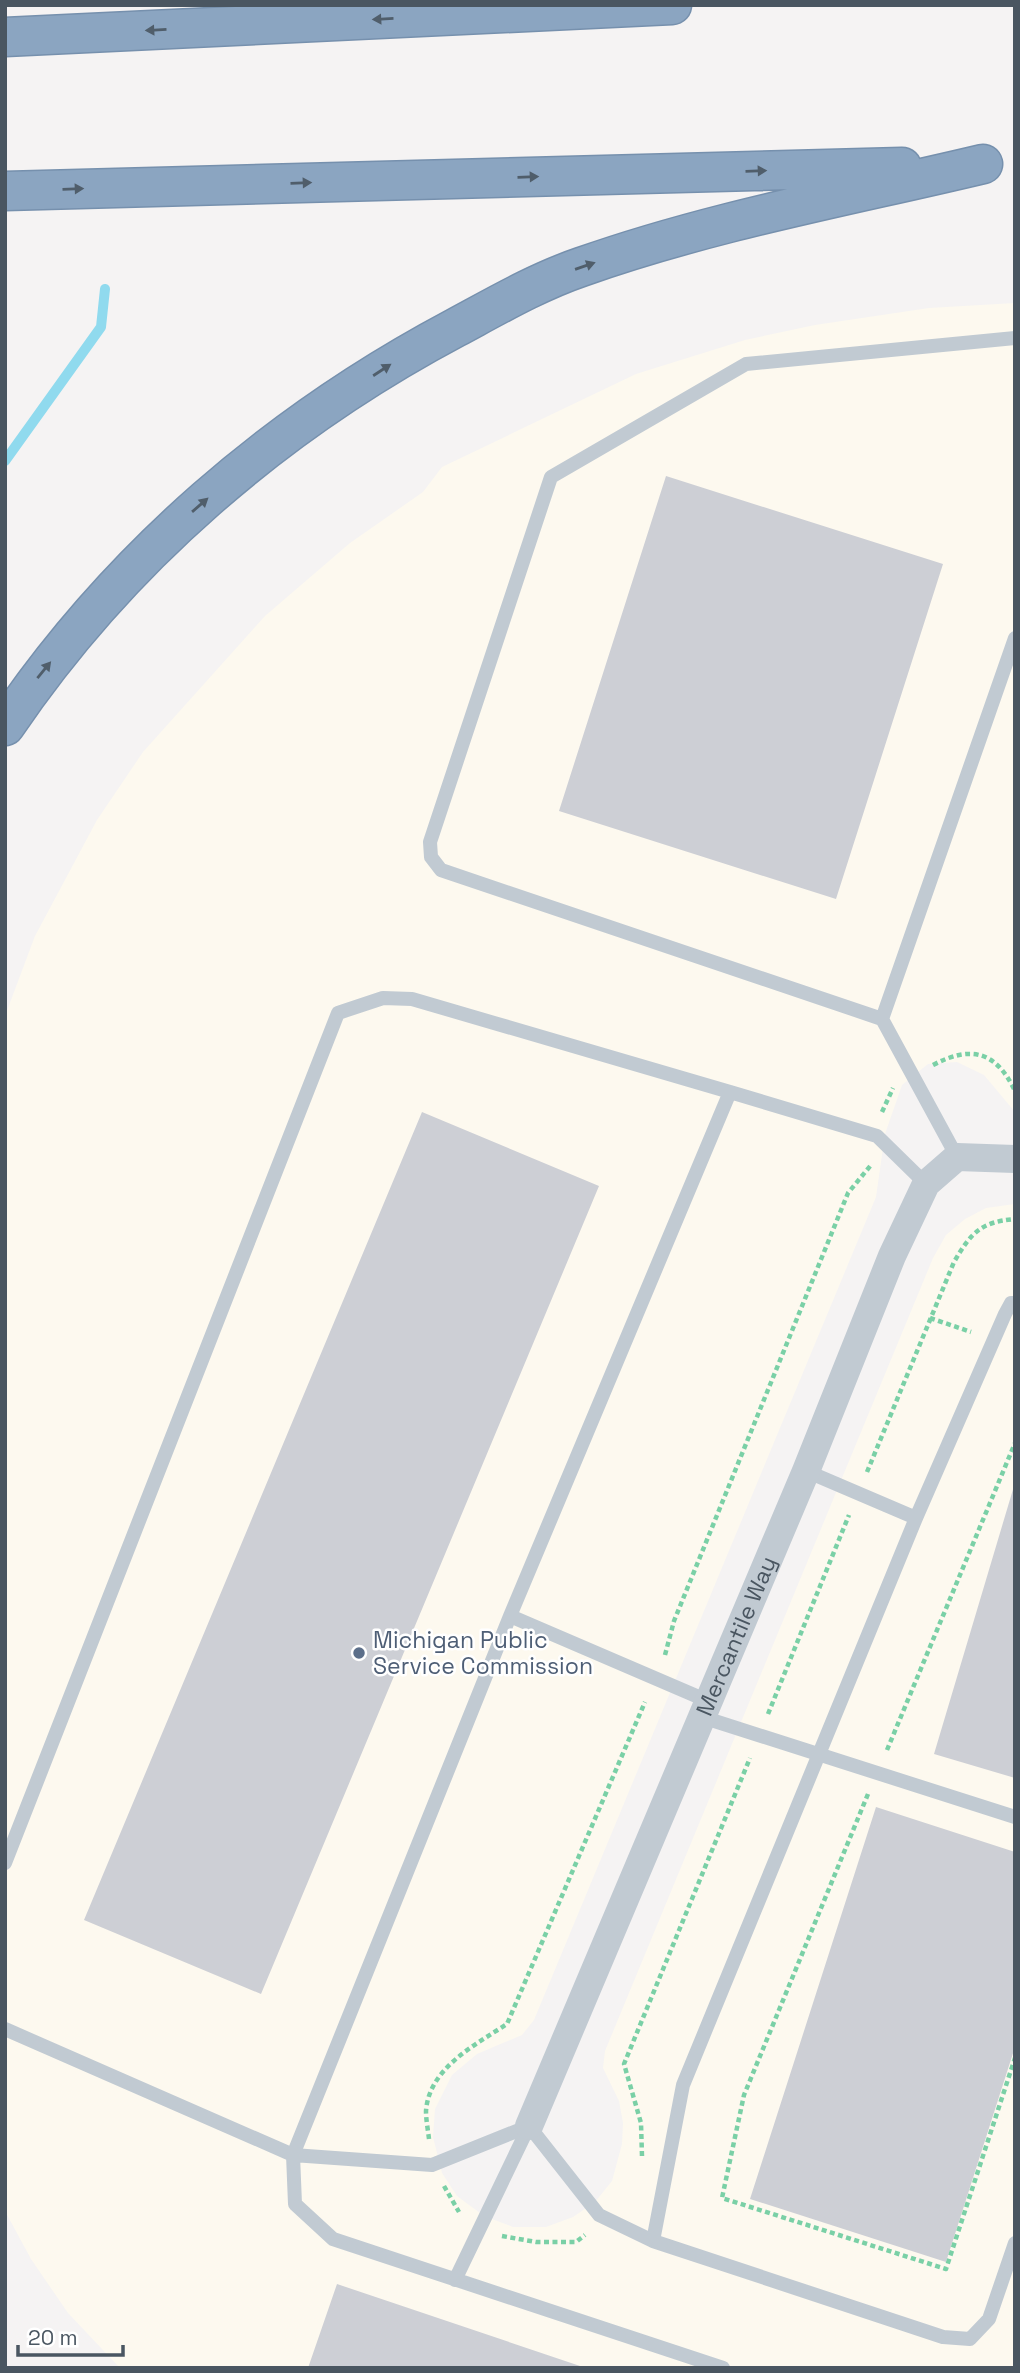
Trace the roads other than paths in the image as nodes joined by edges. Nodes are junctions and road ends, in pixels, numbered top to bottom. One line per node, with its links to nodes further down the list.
1 (672, 5): 2 (highway, one-way to 2)
2 (5, 37)
3 (999, 164): 4 (highway, one-way to 3); 7 (highway, one-way to 3)
4 (5, 191)
5 (1015, 338): 8 (lane)
6 (1015, 638): 8 (lane)
7 (5, 726)
8 (881, 1019): 10 (lane)
9 (730, 1092): 12 (lane); 16 (lane); 20 (lane)
10 (957, 1157): 11 (street); 12 (street, Mercantile Way)
11 (1015, 1159)
12 (926, 1184): 14 (street, Mercantile Way)
13 (1015, 1303): 15 (lane)
14 (806, 1471): 15 (lane); 17 (street, Mercantile Way)
15 (916, 1518): 18 (lane)
16 (510, 1616): 17 (lane); 23 (lane)
17 (705, 1709): 18 (lane); 22 (street, Mercantile Way)
18 (818, 1754): 19 (lane); 24 (lane)
19 (1015, 1817)
20 (5, 1863)
21 (5, 2029): 23 (lane)
22 (529, 2126): 23 (lane); 24 (lane); 26 (lane)
23 (293, 2155): 26 (lane)
24 (653, 2241): 25 (lane)
25 (1015, 2243)
26 (455, 2280): 27 (lane)
27 (723, 2368)

